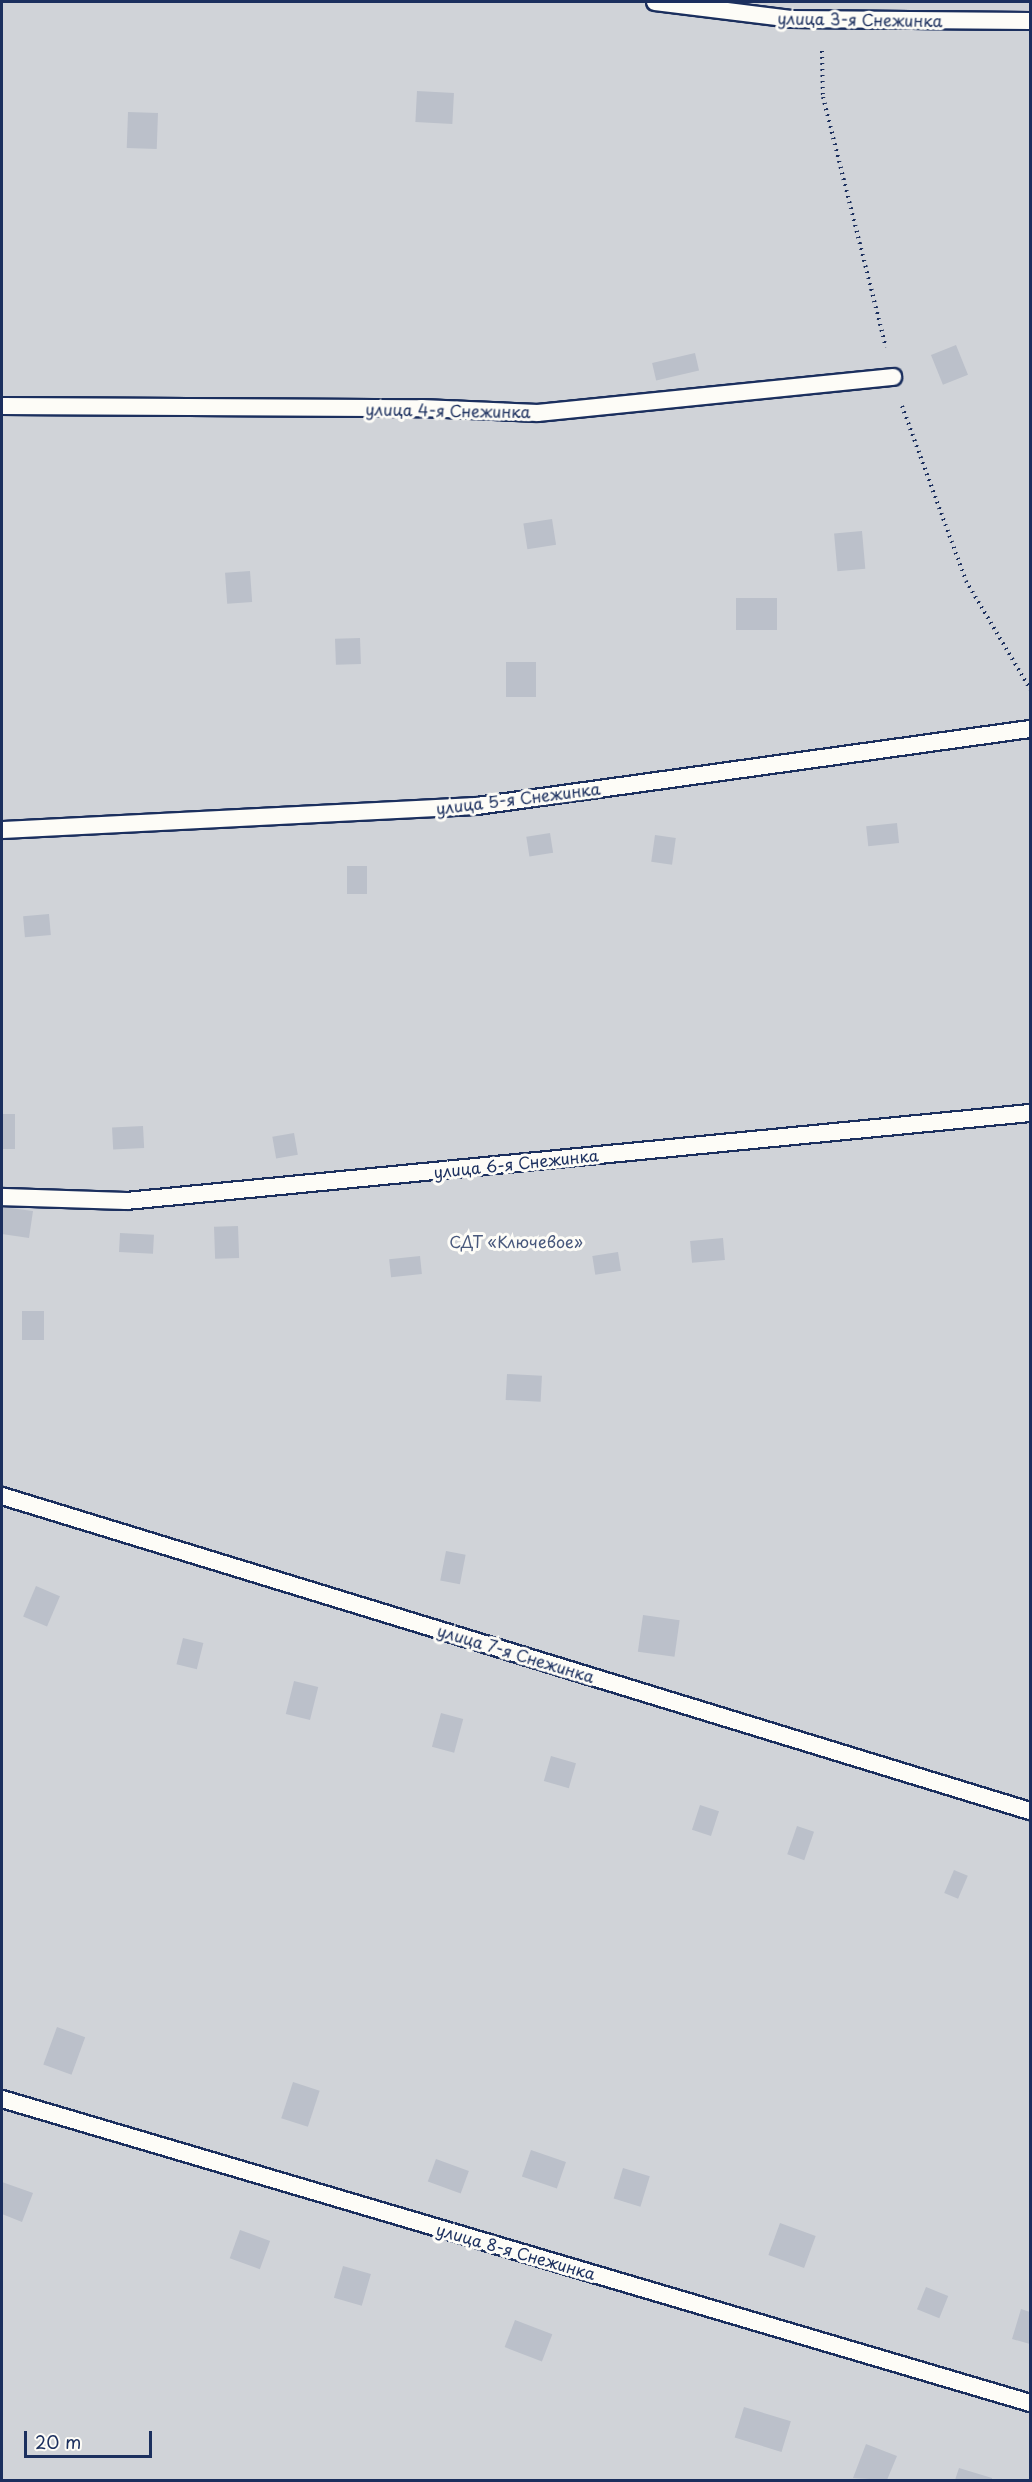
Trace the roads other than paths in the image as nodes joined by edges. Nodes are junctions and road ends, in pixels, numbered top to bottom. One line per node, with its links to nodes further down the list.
1 (655, 2): 2 (lane, улица 3-я Снежинка)
2 (1030, 21)
3 (893, 377): 4 (lane, улица 4-я Снежинка)
4 (2, 406)
5 (1030, 729): 6 (lane, улица 5-я Снежинка)
6 (2, 830)
7 (1030, 1113): 8 (lane, улица 6-я Снежинка)
8 (2, 1197)
9 (2, 1496): 10 (lane, улица 7-я Снежинка)
10 (1030, 1811)
11 (2, 2099): 12 (lane, улица 8-я Снежинка)
12 (1030, 2403)

